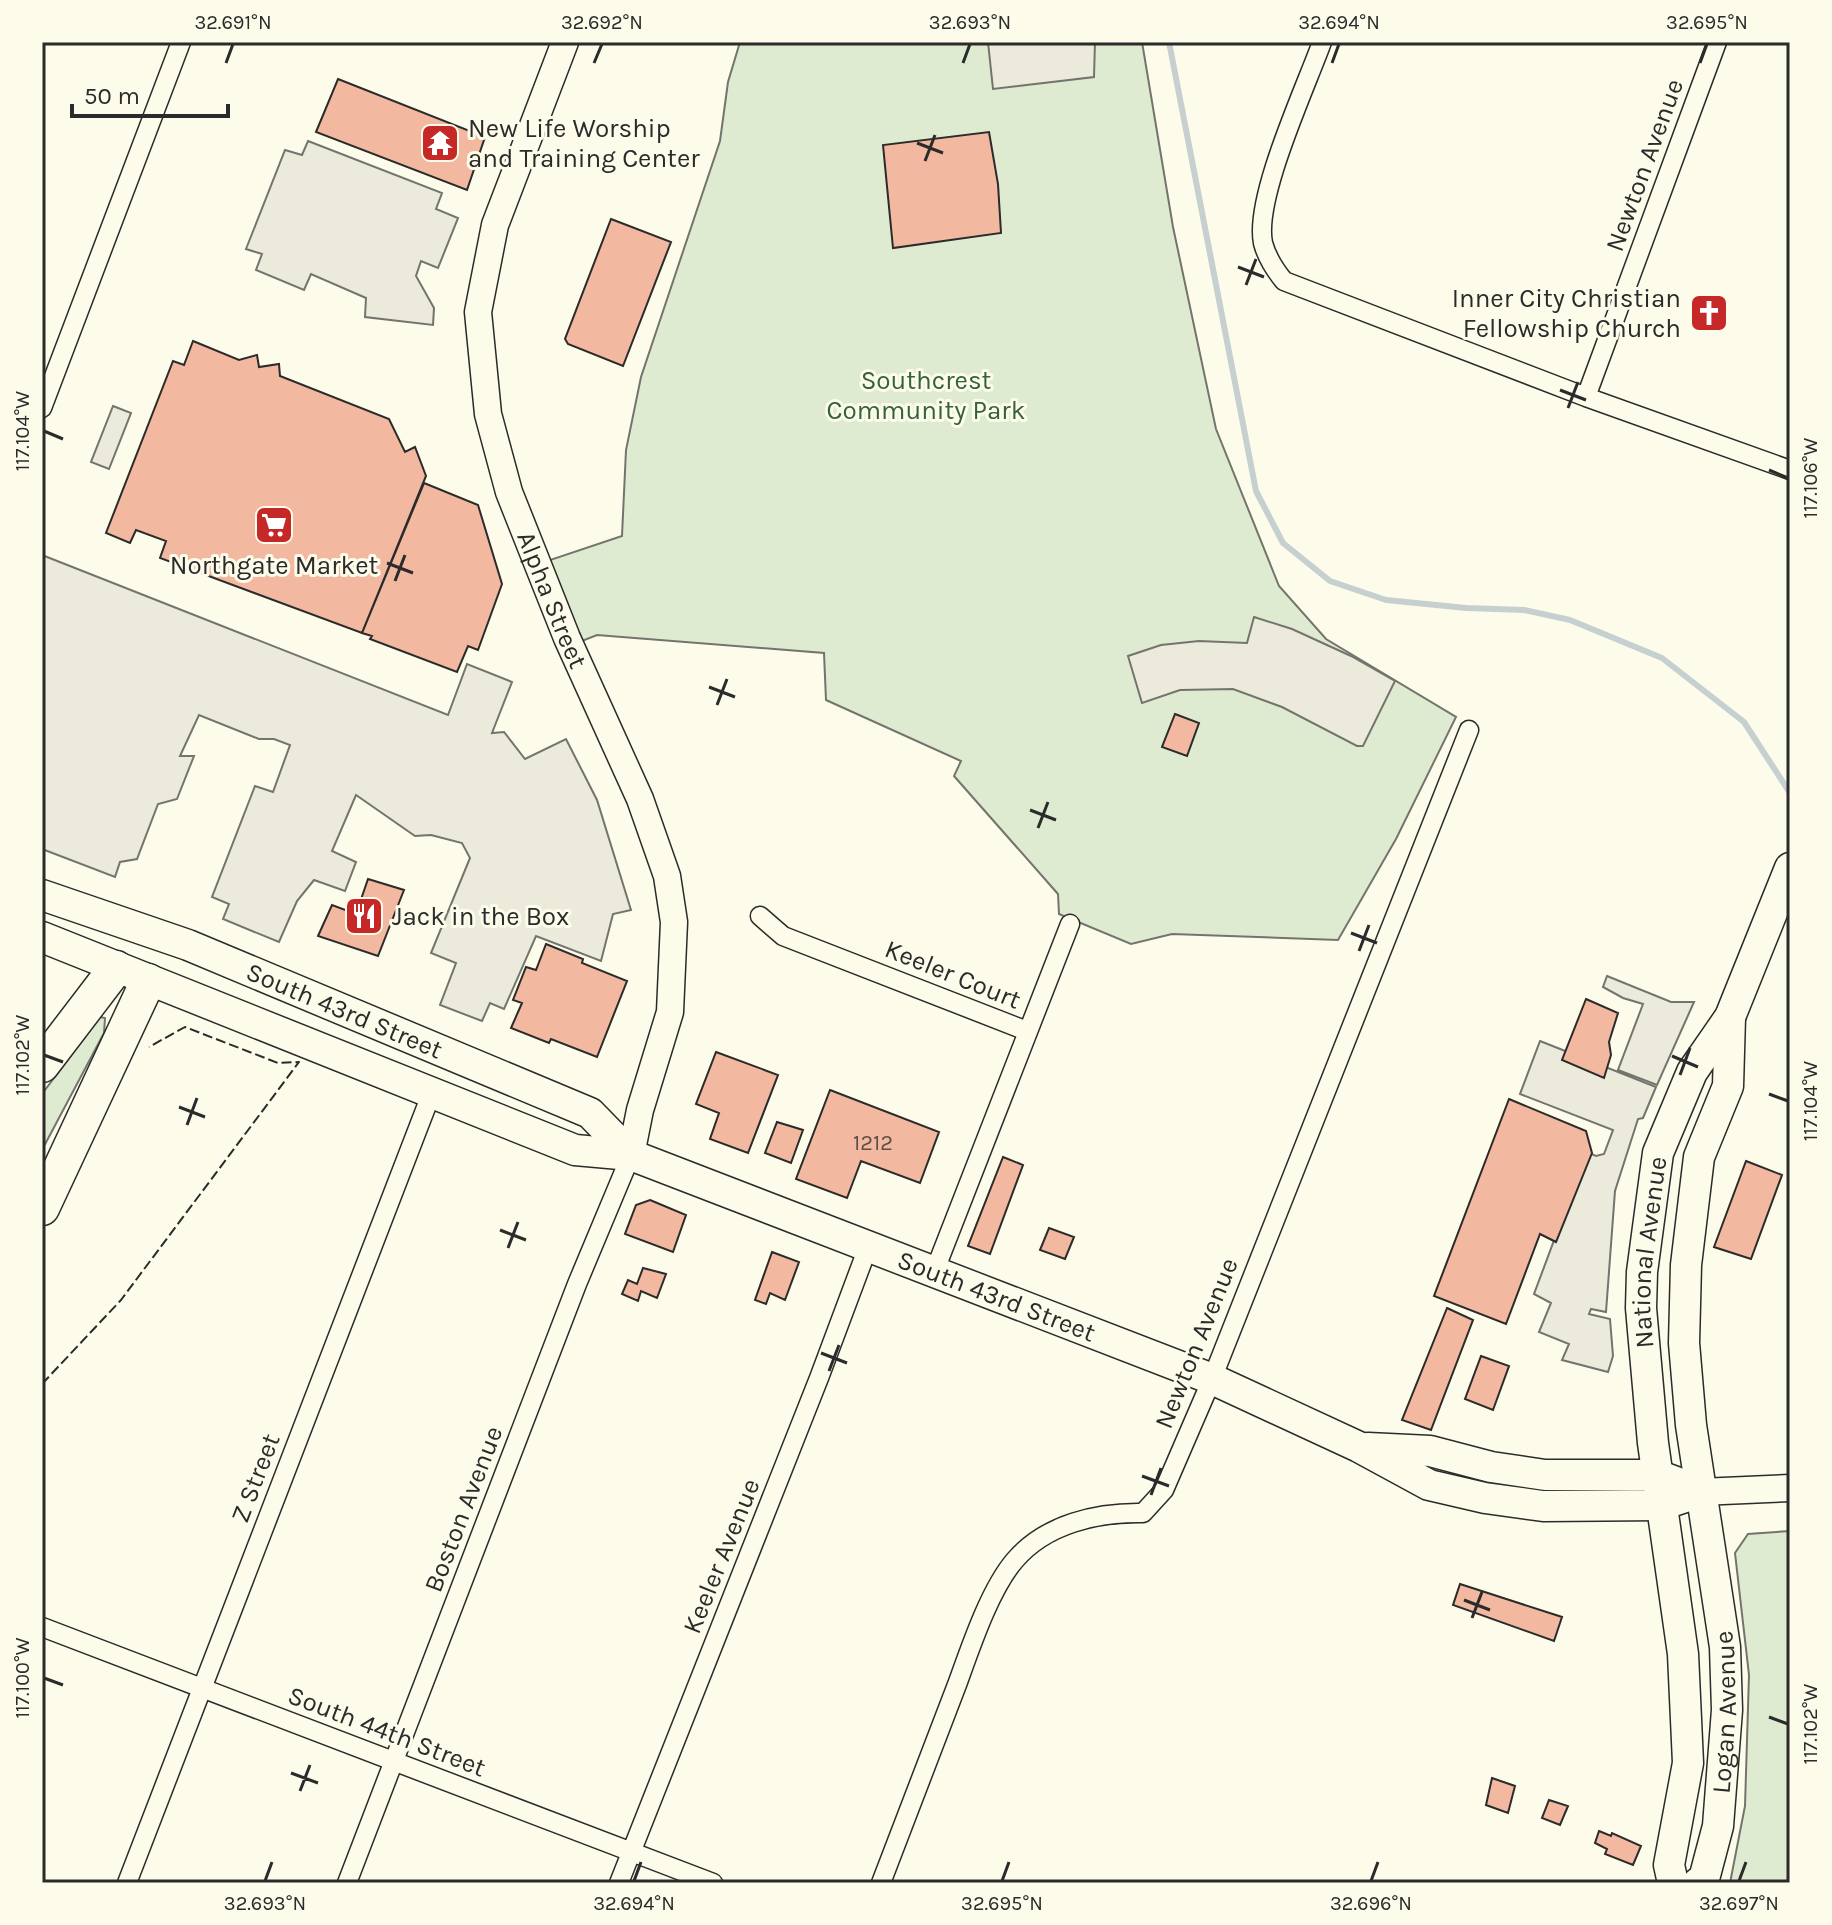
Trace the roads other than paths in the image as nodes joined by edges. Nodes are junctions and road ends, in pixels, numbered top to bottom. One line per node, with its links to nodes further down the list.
1 (181, 42): 6 (street)
2 (565, 42): 22 (street, Alpha Street)
3 (1322, 42): 5 (street)
4 (1717, 42): 5 (street, Newton Avenue)
5 (1586, 397): 7 (street)
6 (42, 408)
7 (1790, 470)
8 (1469, 730): 27 (street, Newton Avenue)
9 (1790, 868): 17 (main road, National Avenue)
10 (42, 895): 13 (main road, South 43rd Street)
11 (760, 916): 18 (street, Keeler Court)
12 (1070, 924): 18 (street)
13 (154, 932): 15 (main road); 16 (main road); 22 (main road, South 43rd Street)
14 (42, 937): 15 (main road, South 43rd Street)
15 (116, 968): 16 (main road, South 43rd Street); 19 (highway)
16 (148, 981): 20 (main road, South 43rd Street); 23 (highway)
17 (1730, 1017): 21 (main road, National Avenue); 25 (main road, National Avenue)
18 (1027, 1031): 26 (street)
19 (42, 1065)
20 (432, 1092): 22 (main road, South 43rd Street); 34 (street, Z Street)
21 (1675, 1114): 25 (main road); 29 (main road, National Avenue)
22 (631, 1155): 24 (main road, South 43rd Street); 35 (street, Boston Avenue)
23 (46, 1199)
24 (868, 1247): 26 (main road, South 43rd Street); 36 (street, Keeler Avenue)
25 (1686, 1265): 31 (main road, National Avenue)
26 (935, 1270): 27 (main road, South 43rd Street)
27 (1212, 1379): 28 (main road, South 43rd Street); 41 (street, Newton Avenue)
28 (1359, 1447): 29 (main road, South 43rd Street); 32 (main road, South 43rd Street)
29 (1657, 1475): 31 (main road, South 43rd Street); 32 (main road, National Avenue)
30 (1790, 1488): 31 (street)
31 (1700, 1492): 32 (main road, South 43rd Street); 43 (main road, Logan Avenue)
32 (1661, 1505): 42 (main road, Logan Avenue)
33 (42, 1627): 34 (street, South 44th Street)
34 (201, 1689): 35 (street, South 44th Street); 37 (street, Z Street)
35 (394, 1761): 36 (street, South 44th Street); 38 (street, Boston Avenue)
36 (632, 1852): 39 (street, Keeler Avenue); 40 (street, South 44th Street)
37 (127, 1883)
38 (347, 1883)
39 (619, 1883)
40 (713, 1883)
41 (881, 1883)
42 (1673, 1883)
43 (1698, 1883)

